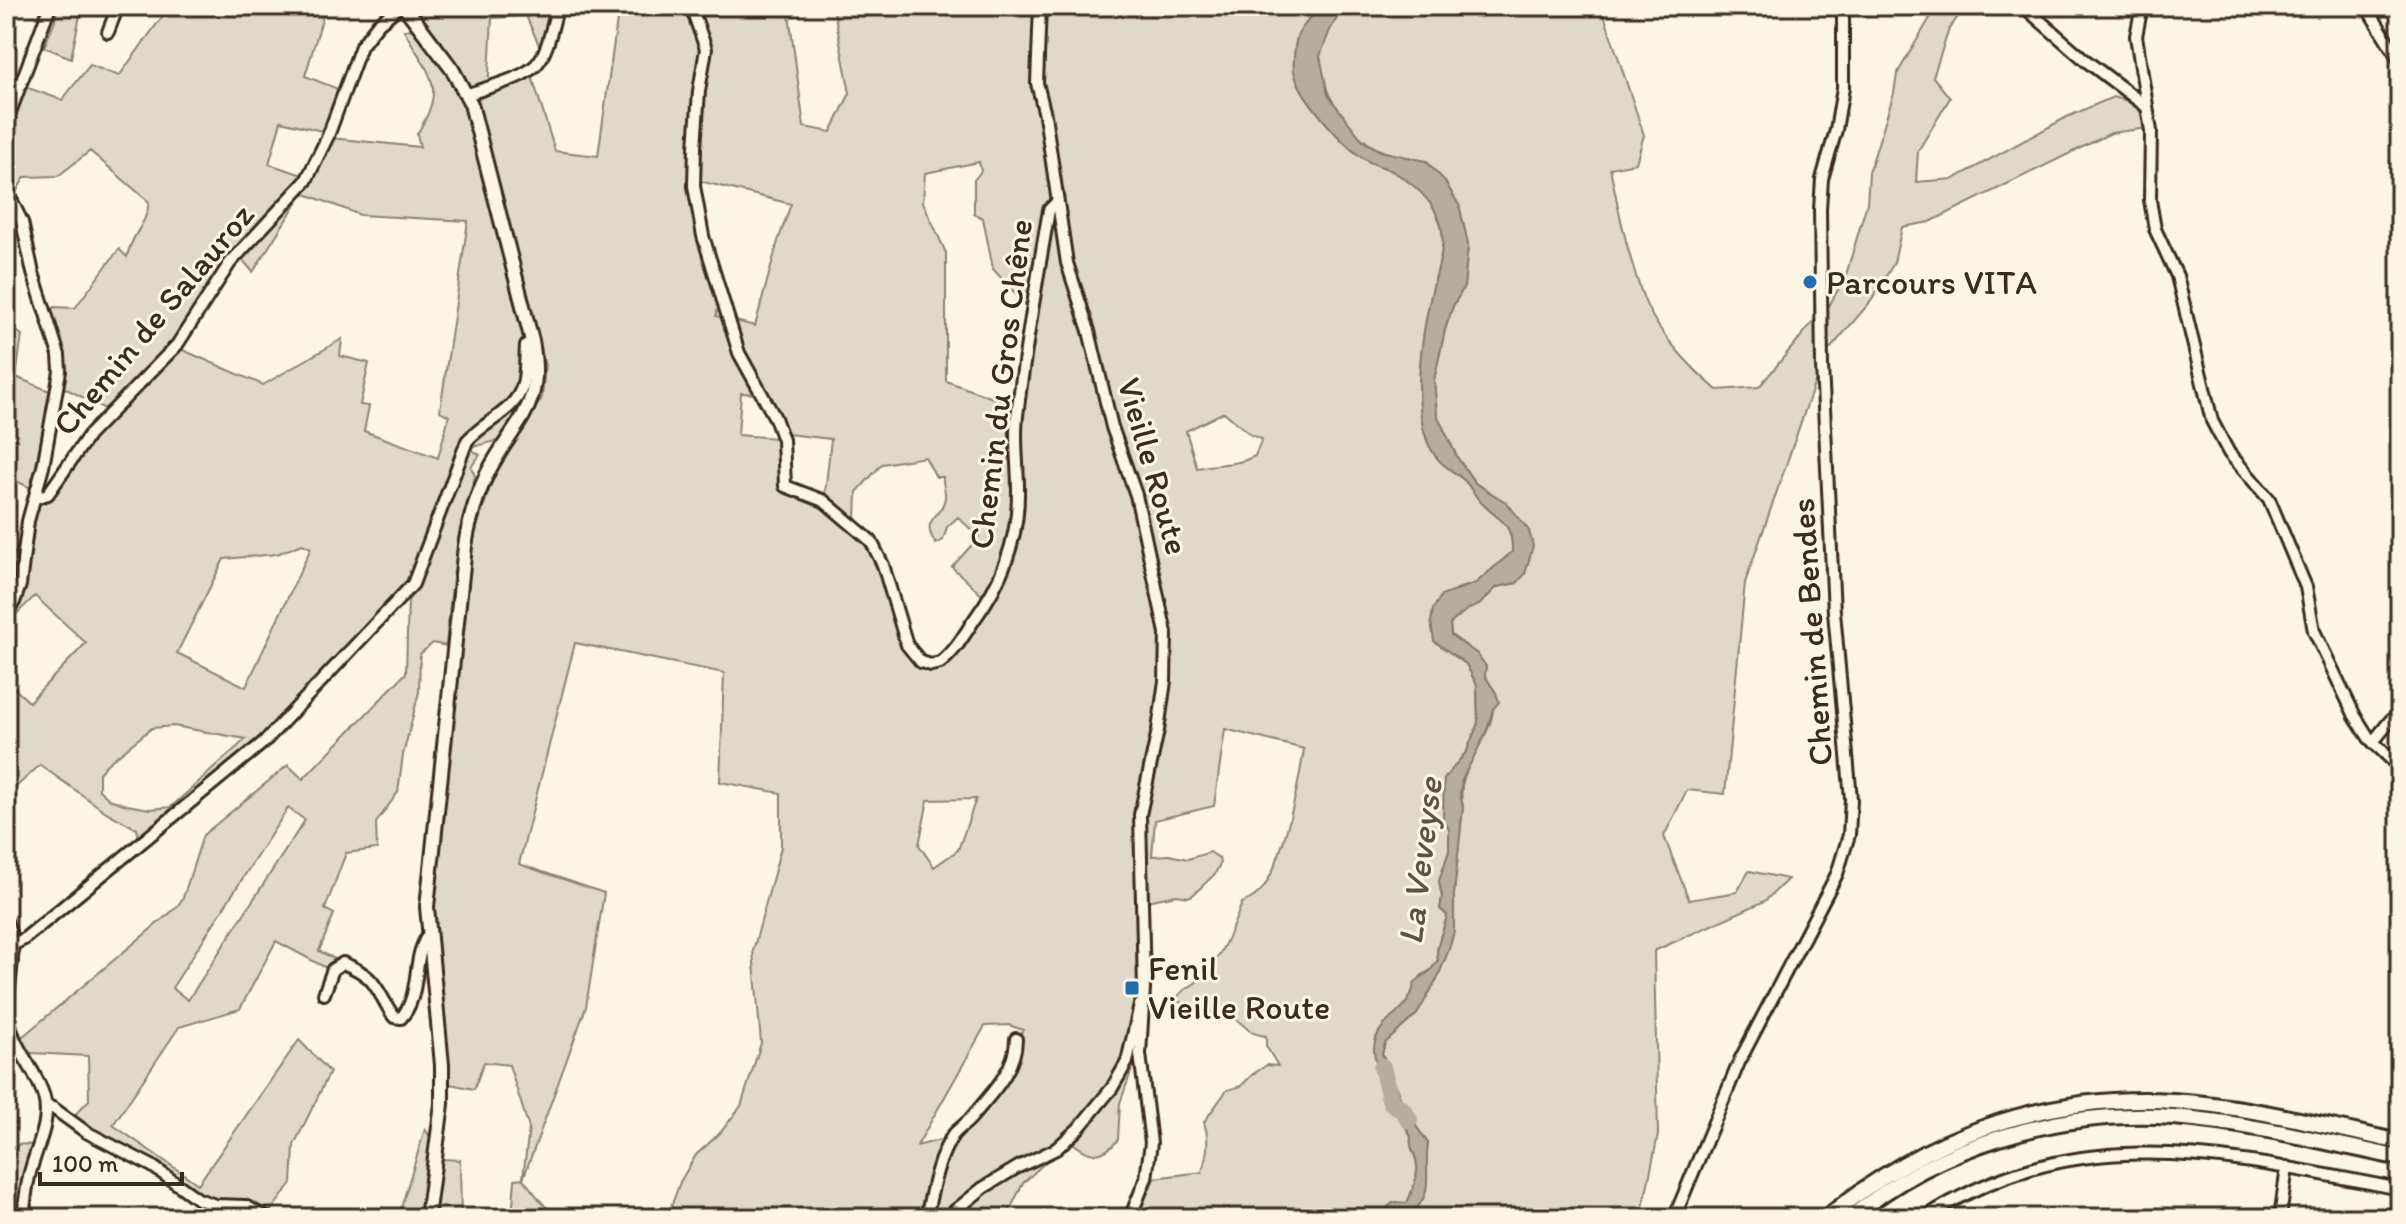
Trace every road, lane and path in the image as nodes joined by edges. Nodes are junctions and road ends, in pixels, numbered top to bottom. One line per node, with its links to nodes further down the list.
1 (50, 6): 13 (street)
2 (118, 6): 11 (street)
3 (404, 6): 14 (main road); 20 (street, Chemin de Salauroz)
4 (558, 6): 14 (street)
5 (691, 6): 18 (street, Chemin du Gros Chêne)
6 (1040, 6): 18 (street, Vieille Route)
7 (1843, 6): 42 (street, Chemin de Bendes)
8 (2023, 6): 15 (street)
9 (2142, 6): 15 (street)
10 (2366, 6): 12 (street)
11 (108, 32)
12 (2400, 61)
13 (11, 94): 16 (street)
14 (466, 95): 19 (main road)
15 (2147, 107): 23 (street)
16 (6, 123)
17 (6, 189): 20 (street)
18 (1057, 202): 28 (street, Vieille Route)
19 (532, 341): 26 (main road); 27 (street)
20 (35, 498): 21 (street)
21 (6, 612)
22 (2400, 713): 23 (street)
23 (2373, 742): 24 (street)
24 (2400, 768)
25 (6, 921): 27 (street)
26 (428, 935): 29 (street); 38 (main road)
27 (14, 944): 31 (street)
28 (1144, 989): 40 (street); 41 (street)
29 (324, 994)
30 (1016, 1039): 39 (street)
31 (46, 1106): 36 (street); 37 (street)
32 (2400, 1142): 43 (highway)
33 (2400, 1158): 44 (highway)
34 (2287, 1167): 35 (street); 45 (street); 46 (street)
35 (2400, 1189)
36 (23, 1218)
37 (268, 1218)
38 (427, 1218)
39 (926, 1218)
40 (946, 1218)
41 (1130, 1218)
42 (1674, 1218)
43 (1826, 1218)
44 (1850, 1218)
45 (1924, 1218)
46 (2280, 1218)

